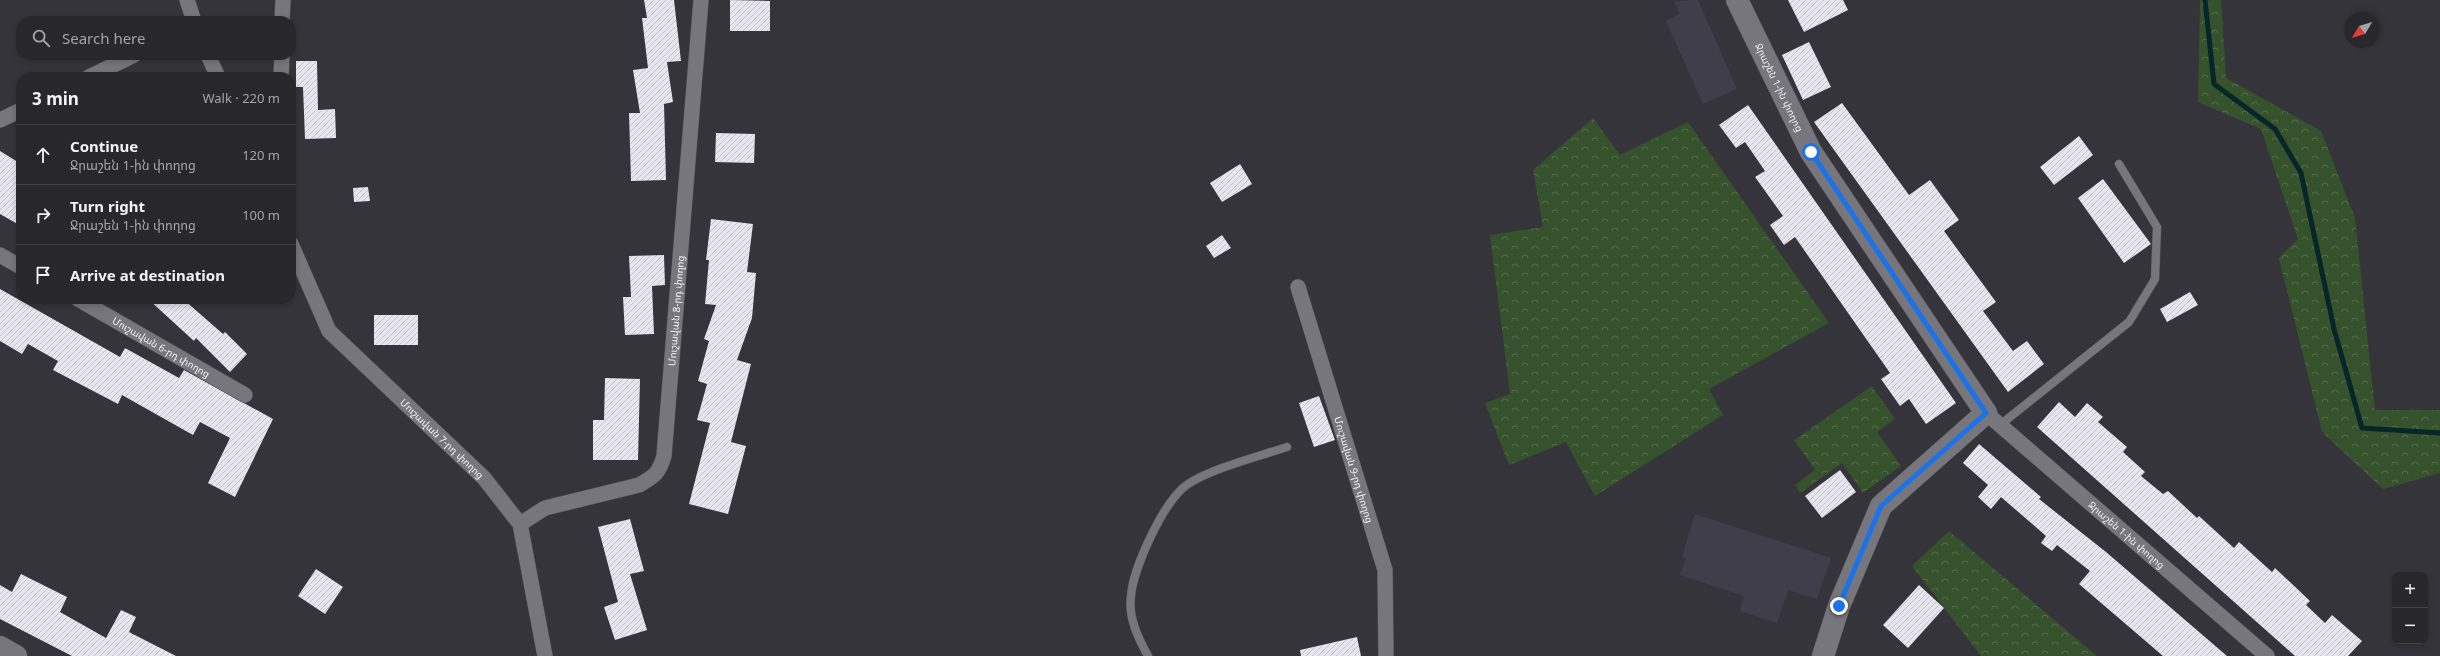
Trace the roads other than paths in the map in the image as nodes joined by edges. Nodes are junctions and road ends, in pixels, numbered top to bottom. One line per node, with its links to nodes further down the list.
1 (187, 0): 5 (street)
2 (283, 0): 6 (street)
3 (701, 0): 24 (street, Մուշավան 8-րդ փողոց)
4 (1737, 0): 22 (street, Ջրաշեն 1-ին փողոց)
5 (192, 16)
6 (282, 16)
7 (124, 60): 10 (street)
8 (210, 60): 11 (street)
9 (282, 60): 12 (street)
10 (99, 72)
11 (216, 72)
12 (281, 72)
13 (16, 112): 14 (street)
14 (0, 120)
15 (2120, 164): 22 (lane)
16 (296, 255): 24 (street, Մուշավան 7-րդ փողոց)
17 (0, 256): 18 (street)
18 (16, 264)
19 (1298, 287): 29 (street, Մուշավան 9-րդ փողոց)
20 (87, 304): 21 (street, Մուշավան 6-րդ փողոց)
21 (245, 395)
22 (1993, 419): 30 (street); 31 (street, Ջրաշեն 1-ին փողոց)
23 (1287, 447): 28 (lane)
24 (520, 524): 27 (street, Մուշավան 7-րդ փողոց)
25 (0, 647): 26 (street)
26 (16, 656)
27 (545, 656)
28 (1148, 656)
29 (1386, 656)
30 (1823, 656)
31 (2267, 656)

